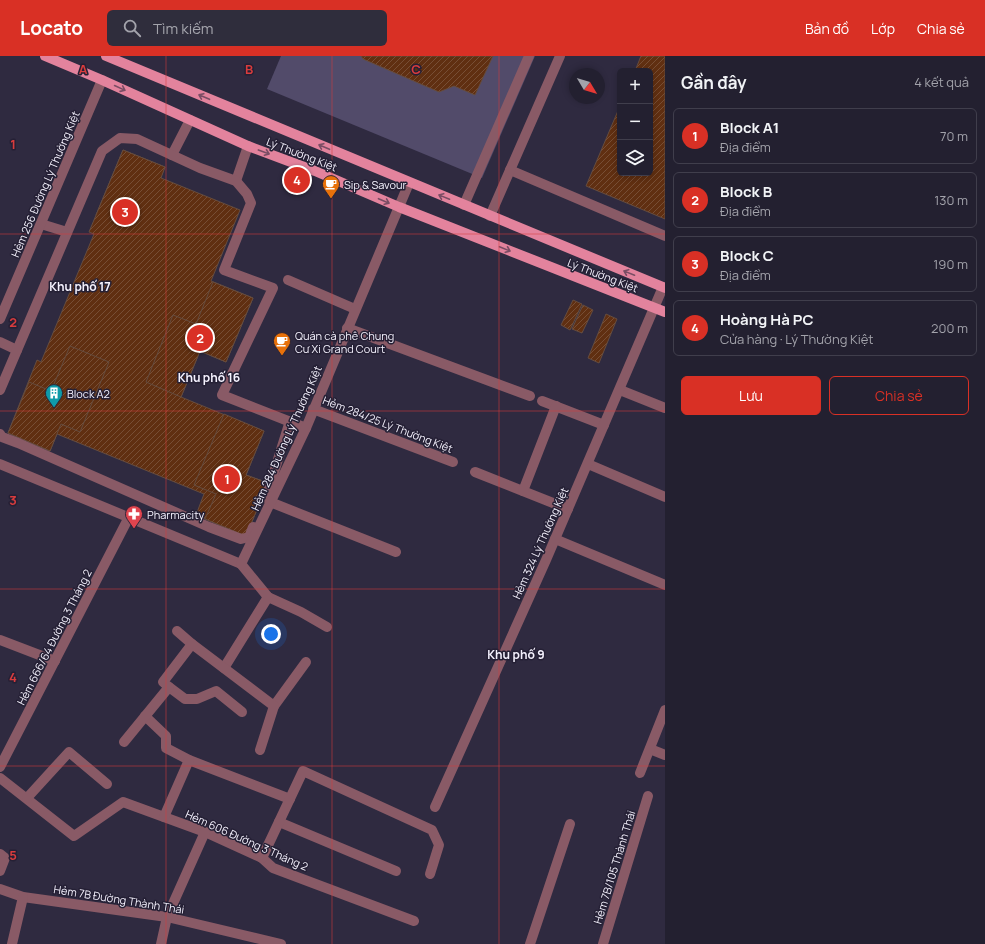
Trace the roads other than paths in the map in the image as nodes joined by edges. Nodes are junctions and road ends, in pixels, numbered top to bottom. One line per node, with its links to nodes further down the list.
1 (45, 56): 5 (main road, Lý Thường Kiệt)
2 (106, 56): 11 (main road, Lý Thường Kiệt, one-way to 2)
3 (529, 56): 12 (street)
4 (560, 56): 9 (street)
5 (102, 80): 6 (main road, Lý Thường Kiệt, one-way to 6); 15 (street, Hẻm 256 Đường Lý Thường Kiệt)
6 (190, 120): 7 (main road, Lý Thường Kiệt); 8 (street)
7 (248, 146): 10 (street); 13 (main road, Lý Thường Kiệt, one-way to 13)
8 (172, 155): 10 (street); 16 (street)
9 (510, 170): 14 (street); 17 (street)
10 (236, 181): 34 (street)
11 (409, 183): 12 (main road, Lý Thường Kiệt, one-way to 11); 13 (street, Hẻm 284 Đường Lý Thường Kiệt)
12 (464, 205): 14 (main road, Lý Thường Kiệt)
13 (399, 207): 20 (main road, Lý Thường Kiệt, one-way to 20); 21 (street, Hẻm 284 Đường Lý Thường Kiệt)
14 (490, 216): 19 (main road, Lý Thường Kiệt, one-way to 14)
15 (41, 224): 16 (street); 23 (street, Hẻm 256 Đường Lý Thường Kiệt)
16 (67, 232): 26 (street)
17 (665, 236)
18 (288, 280): 21 (street)
19 (664, 288): 20 (street, Hẻm 324 Lý Thường Kiệt)
20 (655, 308): 22 (main road, Lý Thường Kiệt); 28 (street, Hẻm 324 Lý Thường Kiệt)
21 (355, 309): 24 (street, Hẻm 284 Đường Lý Thường Kiệt)
22 (665, 312)
23 (0, 319)
24 (347, 328): 29 (street); 33 (street, Hẻm 284 Đường Lý Thường Kiệt)
25 (0, 342): 26 (street)
26 (17, 350): 27 (street)
27 (0, 390)
28 (620, 390): 32 (street); 35 (street, Hẻm 324 Lý Thường Kiệt)
29 (530, 396)
30 (542, 401): 31 (street)
31 (556, 406): 35 (street); 42 (street)
32 (665, 408)
33 (313, 409): 36 (street, Hẻm 284 Đường Lý Thường Kiệt); 38 (street, Hẻm 284/25 Lý Thường Kiệt)
34 (290, 421): 36 (street); 37 (street)
35 (604, 425): 40 (street, Hẻm 324 Lý Thường Kiệt)
36 (306, 428): 44 (street, Hẻm 284 Đường Lý Thường Kiệt)
37 (0, 434)
38 (453, 462)
39 (0, 464): 46 (street)
40 (588, 464): 43 (street); 45 (street, Hẻm 324 Lý Thường Kiệt)
41 (475, 472): 42 (street)
42 (523, 491): 45 (street)
43 (665, 497)
44 (270, 502): 48 (street); 49 (street, Hẻm 284 Đường Lý Thường Kiệt)
45 (568, 509): 47 (street, Hẻm 324 Lý Thường Kiệt)
46 (129, 517): 49 (street); 56 (street, Hẻm 666/64 Đường 3 Tháng 2)
47 (556, 539): 50 (street); 76 (street, Hẻm 324 Lý Thường Kiệt)
48 (396, 552)
49 (241, 564): 51 (street)
50 (665, 585)
51 (268, 597): 52 (street); 58 (street)
52 (327, 627)
53 (177, 630): 55 (street)
54 (0, 640): 56 (street)
55 (192, 644): 58 (street); 59 (street)
56 (55, 661): 69 (street, Hẻm 666/64 Đường 3 Tháng 2)
57 (306, 662): 60 (street)
58 (224, 668): 60 (street)
59 (169, 687): 62 (street); 63 (street)
60 (274, 706): 65 (street)
61 (665, 710): 66 (street)
62 (242, 712)
63 (145, 716): 64 (street); 68 (street)
64 (124, 742)
65 (260, 750)
66 (650, 750): 67 (street); 70 (street)
67 (665, 755)
68 (189, 760): 75 (street); 77 (street)
69 (0, 767)
70 (640, 773)
71 (0, 778): 74 (street, Hẻm 606 Đường 3 Tháng 2)
72 (107, 784): 74 (street)
73 (648, 796): 94 (street, Hẻm 7B/105 Thành Thái)
74 (26, 798): 77 (street, Hẻm 606 Đường 3 Tháng 2)
75 (290, 799): 78 (street); 85 (street)
76 (435, 807)
77 (164, 817): 80 (street, Hẻm 606 Đường 3 Tháng 2)
78 (279, 822): 82 (street); 84 (street)
79 (570, 824): 93 (street)
80 (205, 832): 82 (street, Hẻm 606 Đường 3 Tháng 2); 88 (street)
81 (0, 854): 83 (street)
82 (262, 858): 89 (street, Hẻm 606 Đường 3 Tháng 2)
83 (0, 871)
84 (396, 872)
85 (430, 874)
86 (0, 889): 87 (street, Hẻm 7B Đường Thành Thái)
87 (23, 897): 88 (street, Hẻm 7B Đường Thành Thái); 90 (street)
88 (168, 916): 91 (street); 92 (street, Hẻm 7B Đường Thành Thái)
89 (414, 921)
90 (12, 944)
91 (161, 944)
92 (281, 944)
93 (530, 944)
94 (603, 944)

